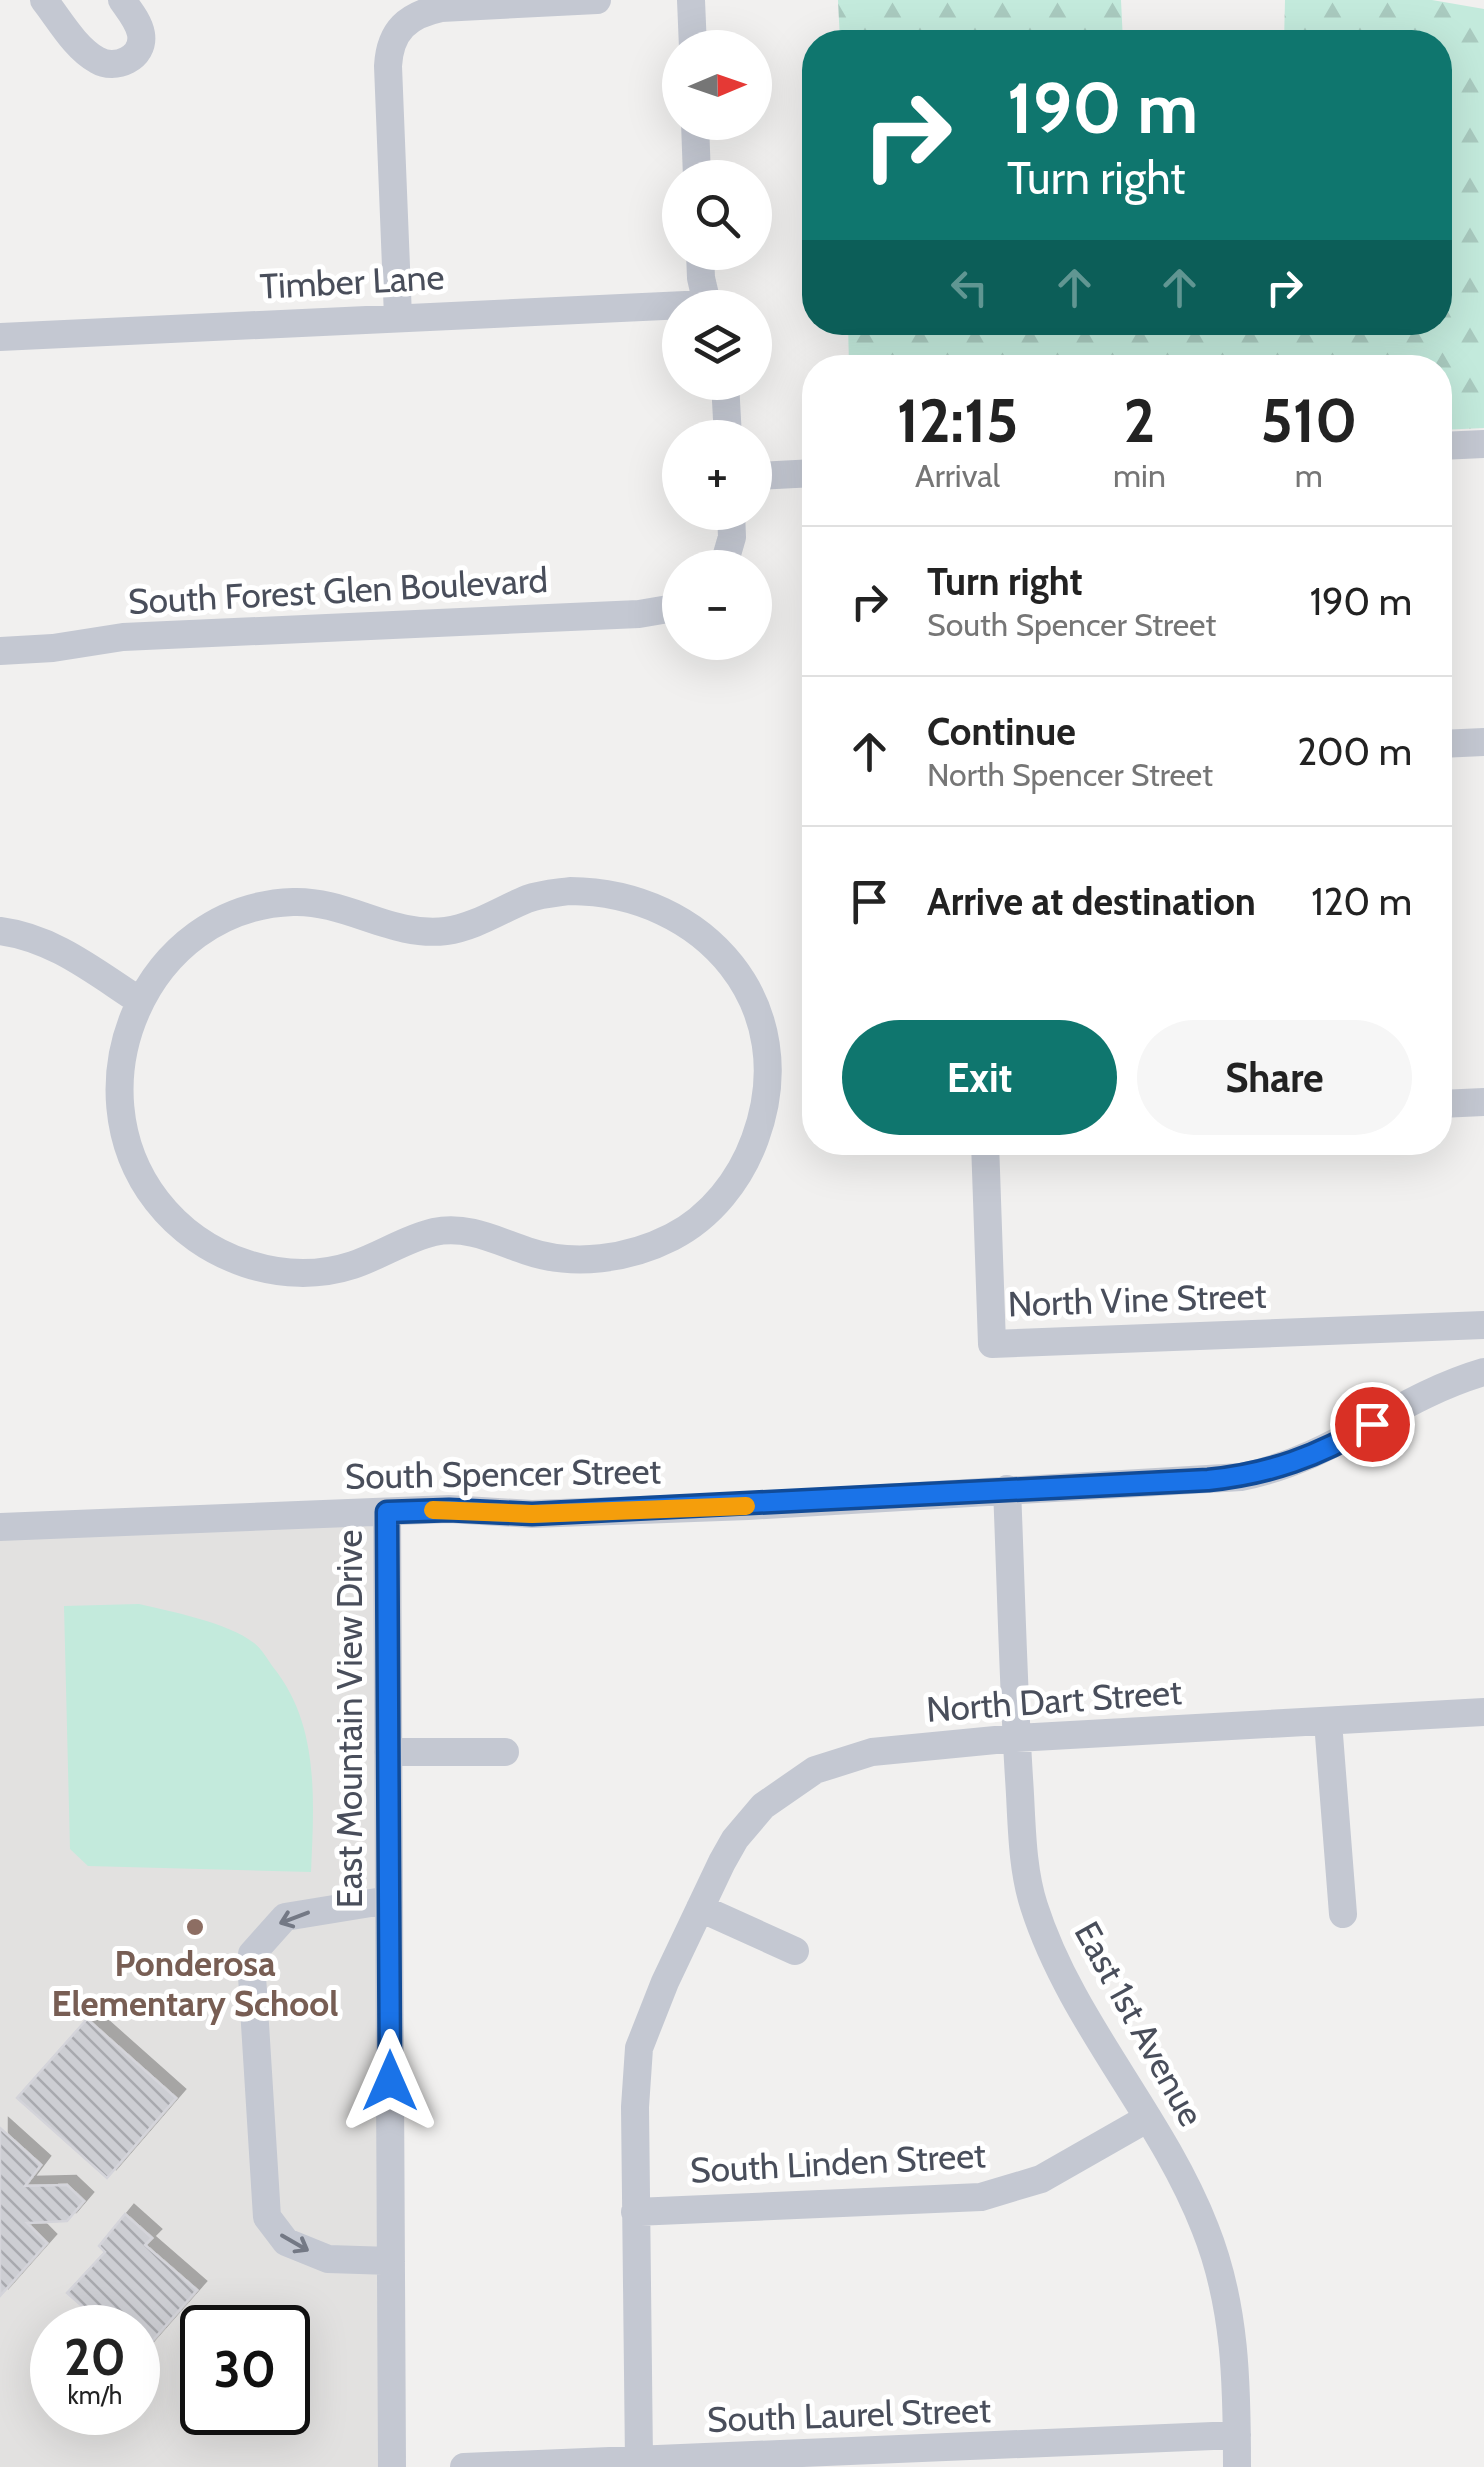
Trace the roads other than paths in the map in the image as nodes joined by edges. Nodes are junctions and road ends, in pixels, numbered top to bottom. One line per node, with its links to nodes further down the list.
1 (44, 0): 2 (street)
2 (122, 0)
3 (597, 0): 7 (street)
4 (691, 0): 5 (street)
5 (692, 30)
6 (662, 308): 7 (street, Timber Lane)
7 (398, 317): 8 (street, Timber Lane)
8 (0, 337)
9 (1484, 444): 10 (street)
10 (1452, 445)
11 (802, 474): 12 (street)
12 (772, 475)
13 (662, 611): 14 (street, South Forest Glen Boulevard)
14 (0, 651)
15 (1484, 742): 16 (street)
16 (1452, 743)
17 (0, 932): 18 (street)
18 (140, 1001): 18 (street)
19 (1484, 1102): 20 (street)
20 (1452, 1103)
21 (985, 1155): 22 (street, North Vine Street)
22 (1484, 1324)
23 (1484, 1372): 24 (street, South Spencer Street)
24 (1007, 1489): 25 (street, South Spencer Street); 29 (street, East 1st Avenue)
25 (387, 1512): 26 (street, South Spencer Street); 30 (street, East Mountain View Drive)
26 (0, 1528)
27 (1484, 1712): 28 (street, North Dart Street)
28 (1328, 1722): 29 (street, North Dart Street); 34 (street)
29 (1016, 1738): 33 (street, North Dart Street); 36 (street, East 1st Avenue)
30 (388, 1752): 31 (street); 32 (street, East Mountain View Drive)
31 (505, 1752)
32 (389, 1900): 38 (street, East Mountain View Drive); 38 (street, one-way to 38)
33 (700, 1908): 35 (street); 37 (street, North Dart Street)
34 (1344, 1914)
35 (795, 1950)
36 (1148, 2118): 37 (street, South Linden Street); 39 (street, East 1st Avenue)
37 (635, 2212): 40 (street, North Dart Street)
38 (390, 2261): 41 (street, East Mountain View Drive)
39 (1237, 2436): 40 (street, South Laurel Street); 43 (street, East 1st Avenue)
40 (639, 2461): 42 (street, South Laurel Street)
41 (392, 2467)
42 (464, 2467)
43 (1237, 2467)

